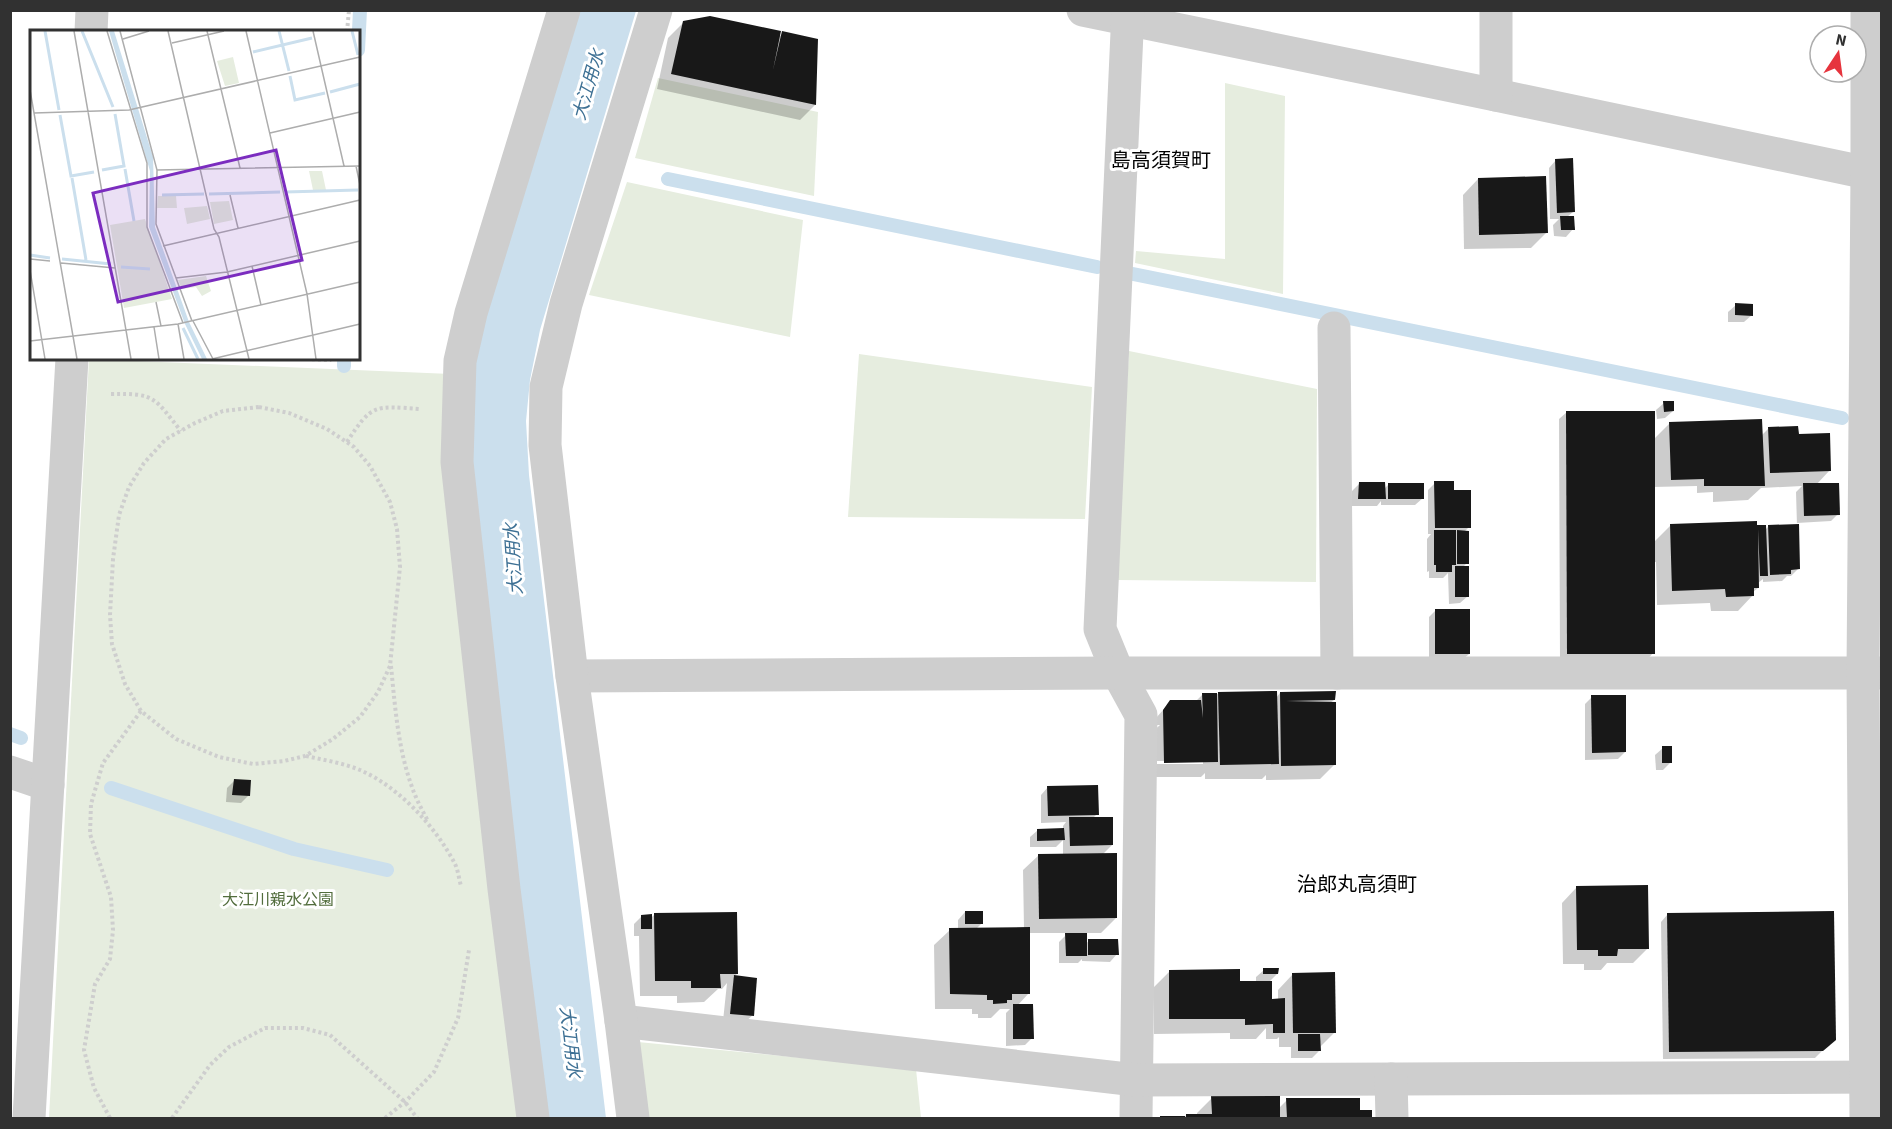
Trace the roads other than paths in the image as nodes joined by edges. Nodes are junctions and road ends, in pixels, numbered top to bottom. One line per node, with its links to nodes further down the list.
1 (92, 10): 8 (street)
2 (564, 10): 24 (street)
3 (656, 10): 16 (street)
4 (1083, 10): 7 (street)
5 (1496, 10): 9 (street)
6 (1867, 10): 10 (street)
7 (1128, 16): 9 (street); 13 (street)
8 (91, 30)
9 (1496, 94): 10 (street)
10 (1874, 174): 15 (street)
11 (1334, 328): 14 (street)
12 (72, 360): 18 (street)
13 (1118, 673): 14 (street); 16 (street); 22 (street)
14 (1338, 673): 15 (street)
15 (1872, 673): 20 (street)
16 (572, 676): 19 (street)
17 (10, 772): 18 (street)
18 (48, 784): 23 (street)
19 (621, 1020): 22 (street); 25 (street)
20 (1874, 1077): 21 (street); 28 (street)
21 (1391, 1079): 22 (street); 27 (street)
22 (1136, 1080): 26 (street)
23 (29, 1119)
24 (533, 1119)
25 (633, 1119)
26 (1136, 1119)
27 (1392, 1119)
28 (1866, 1119)

